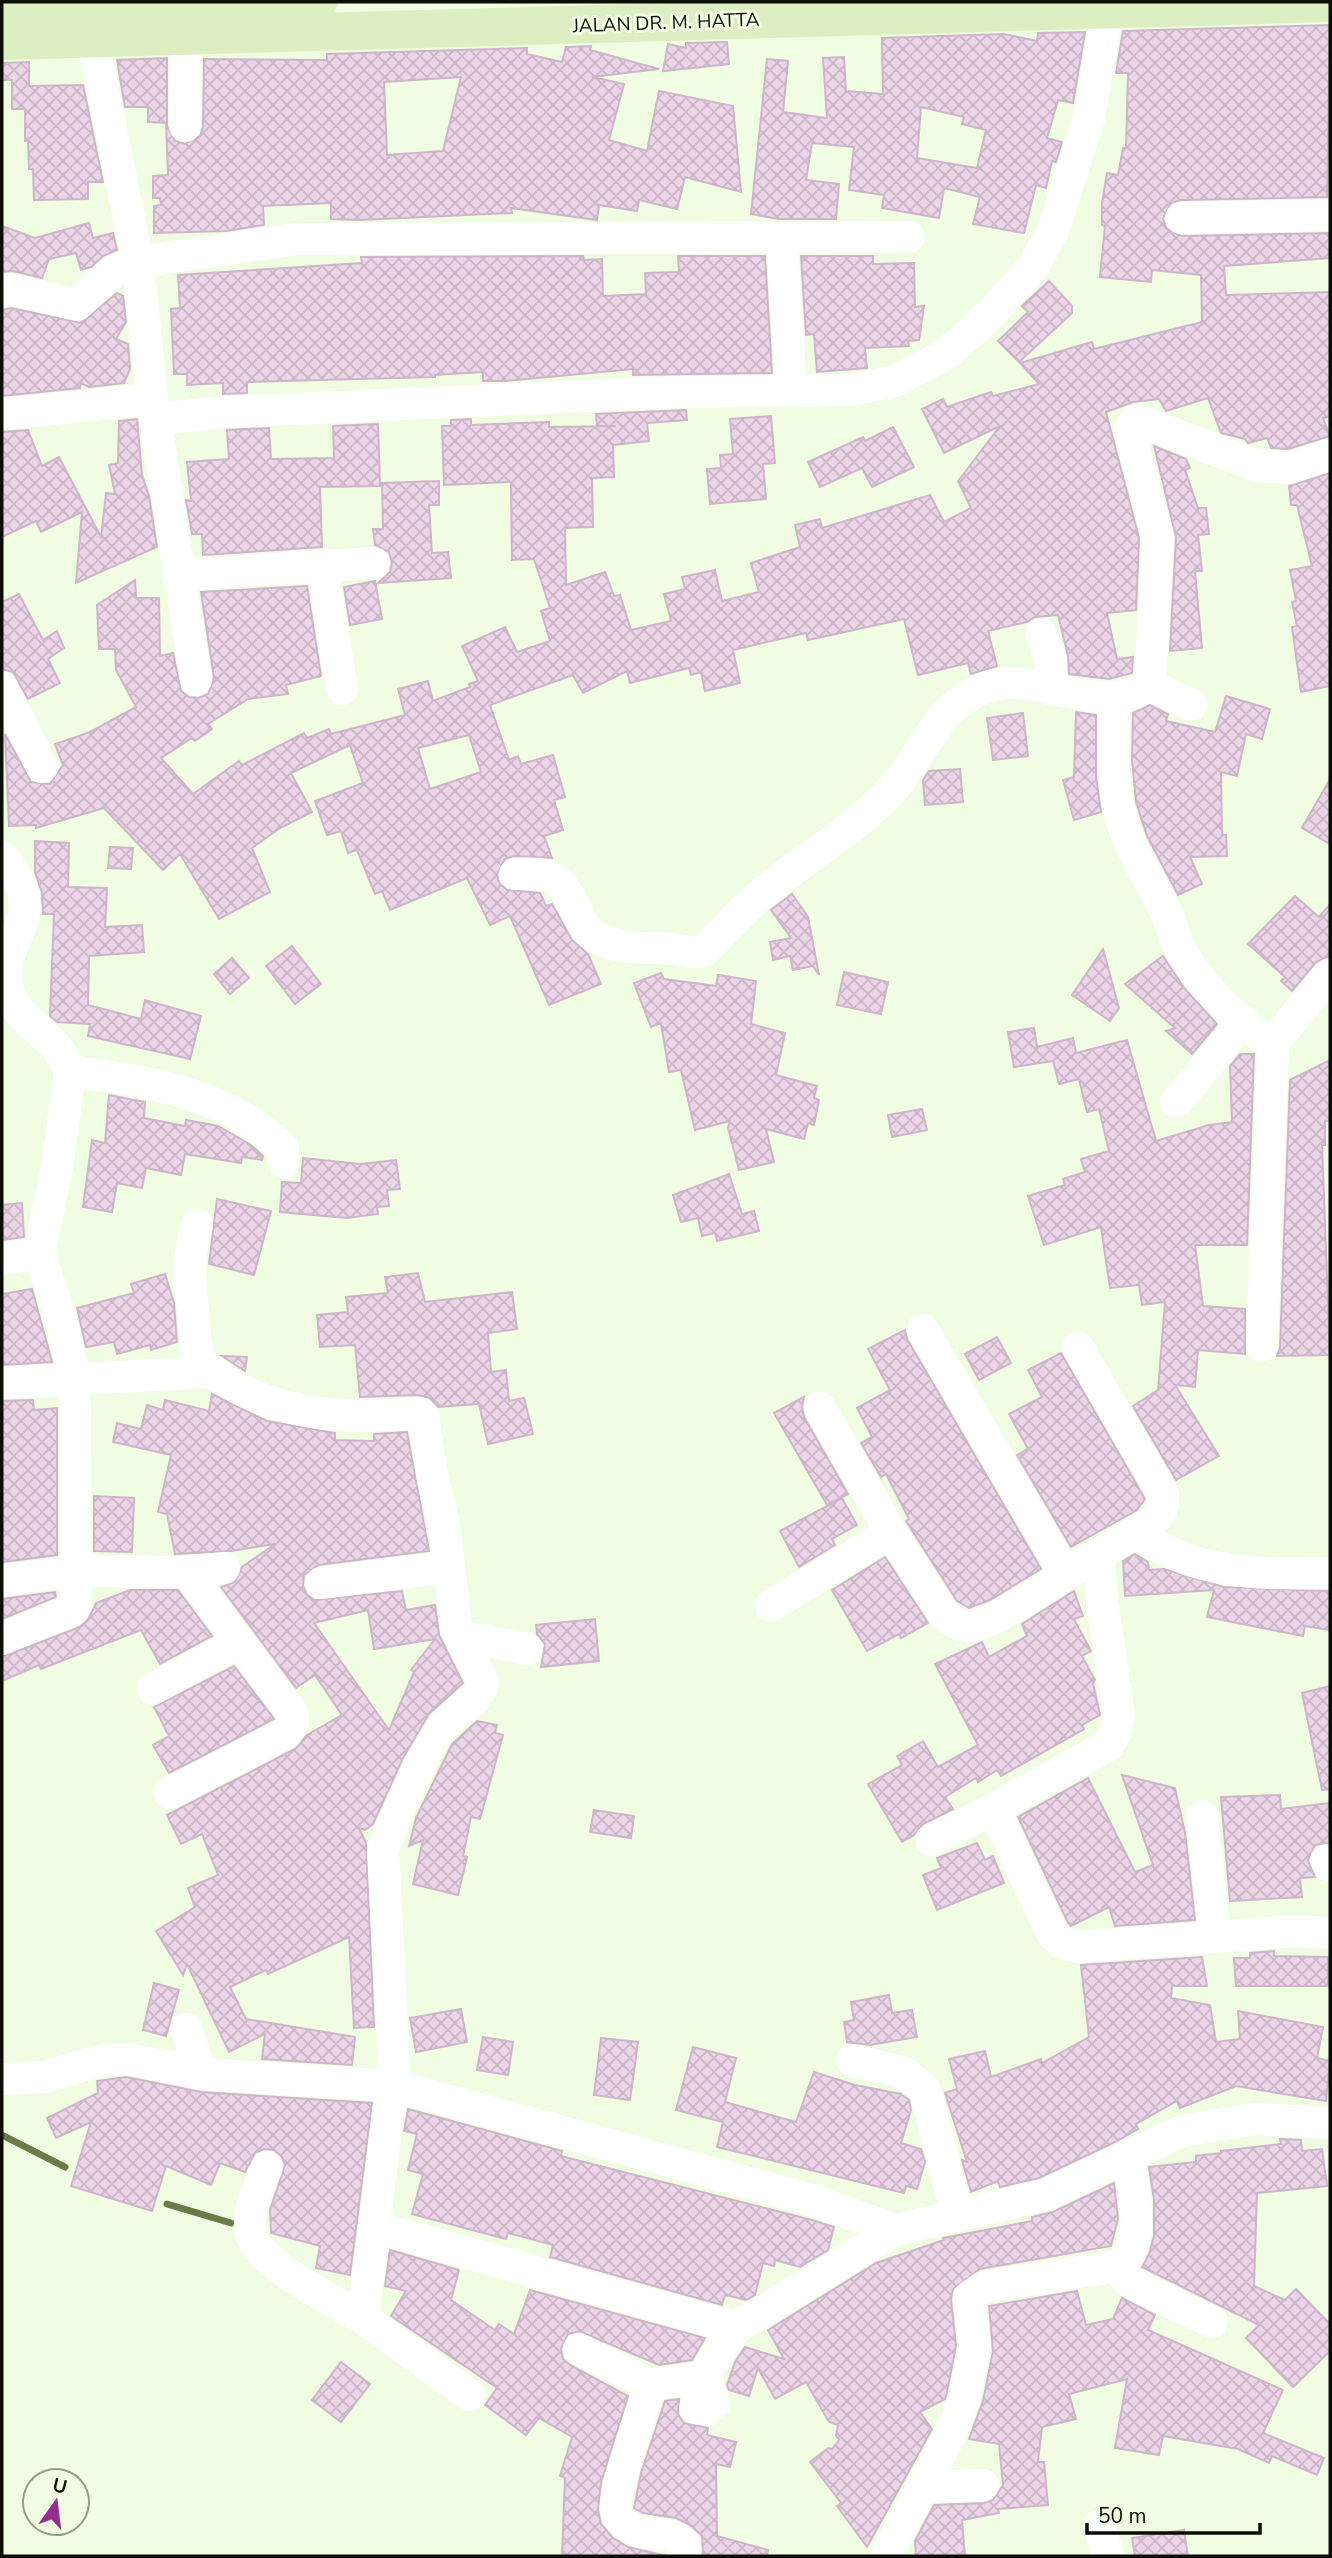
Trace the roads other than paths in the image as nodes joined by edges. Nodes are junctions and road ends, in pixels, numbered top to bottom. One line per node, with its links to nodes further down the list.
1 (318, 2): 5 (main road, JALAN DR. M. HATTA)
2 (1330, 3): 3 (main road, JALAN DR. M. HATTA)
3 (1108, 9): 4 (main road, JALAN DR. M. HATTA); 15 (street)
4 (727, 11): 7 (main road, JALAN DR. M. HATTA)
5 (5, 13): 6 (main road, JALAN DR. M. HATTA)
6 (92, 37): 7 (main road, JALAN DR. M. HATTA); 13 (street)
7 (186, 38): 8 (street)
8 (185, 126)
9 (1330, 215): 10 (street)
10 (1181, 218)
11 (909, 237): 12 (street)
12 (782, 239): 13 (street); 15 (street)
13 (138, 262): 14 (street); 16 (street)
14 (2, 292)
15 (791, 391): 16 (street)
16 (154, 409): 17 (street); 21 (street)
17 (2, 414)
18 (1330, 454): 24 (street)
19 (374, 563): 20 (street)
20 (322, 566): 21 (street); 26 (street)
21 (178, 575): 23 (street)
22 (1041, 634): 27 (street)
23 (196, 680)
24 (1150, 685): 28 (street); 29 (street)
25 (2, 687): 30 (street)
26 (342, 690)
27 (1051, 690): 28 (street); 32 (street)
28 (1115, 698): 34 (street)
29 (1191, 705)
30 (42, 767)
31 (2, 857): 36 (street)
32 (515, 874)
33 (1330, 974): 35 (street)
34 (1244, 1021): 35 (street); 37 (street)
35 (1273, 1043): 43 (street)
36 (70, 1072): 38 (street); 40 (street)
37 (1176, 1102)
38 (284, 1162)
39 (197, 1225): 45 (street)
40 (38, 1253): 41 (street); 46 (street)
41 (2, 1259)
42 (923, 1330): 56 (street)
43 (1262, 1346)
44 (1078, 1348): 50 (street)
45 (213, 1372): 46 (street); 52 (street)
46 (75, 1381): 47 (street); 54 (street)
47 (2, 1383)
48 (821, 1408): 49 (street)
49 (891, 1532): 56 (street); 60 (street)
50 (1136, 1532): 51 (street); 57 (street)
51 (1099, 1554): 56 (street); 67 (street)
52 (449, 1567): 59 (street); 61 (street)
53 (224, 1568): 55 (street)
54 (76, 1571): 55 (street); 58 (street); 62 (street)
55 (183, 1572): 63 (street)
56 (1065, 1573)
57 (1330, 1573)
58 (2, 1581)
59 (321, 1583)
60 (771, 1606)
61 (460, 1636): 64 (street); 76 (street)
62 (2, 1639)
63 (239, 1642): 65 (street); 66 (street)
64 (527, 1648)
65 (153, 1689)
66 (170, 1793)
67 (1002, 1805): 69 (street); 71 (street)
68 (1202, 1816): 71 (street)
69 (931, 1840)
70 (1330, 1933): 71 (street)
71 (1215, 1935)
72 (186, 2029): 74 (street)
73 (852, 2060): 80 (street)
74 (201, 2074): 75 (street); 76 (street)
75 (2, 2078)
76 (395, 2086): 81 (street); 82 (street)
77 (1330, 2123): 78 (street)
78 (1128, 2157): 80 (street); 83 (street)
79 (267, 2167): 84 (street)
80 (957, 2214): 82 (street)
81 (373, 2227): 84 (street); 86 (street)
82 (895, 2230): 86 (street)
83 (1118, 2266): 85 (street); 93 (street)
84 (363, 2318): 90 (street)
85 (1212, 2322)
86 (736, 2329): 88 (street)
87 (579, 2349): 89 (street)
88 (704, 2374): 89 (street); 91 (street)
89 (651, 2385): 95 (street)
90 (470, 2395)
91 (695, 2408)
92 (983, 2485): 93 (street)
93 (923, 2487): 96 (street)
94 (1099, 2526): 97 (street)
95 (685, 2556)
96 (886, 2556)
97 (1108, 2556)

